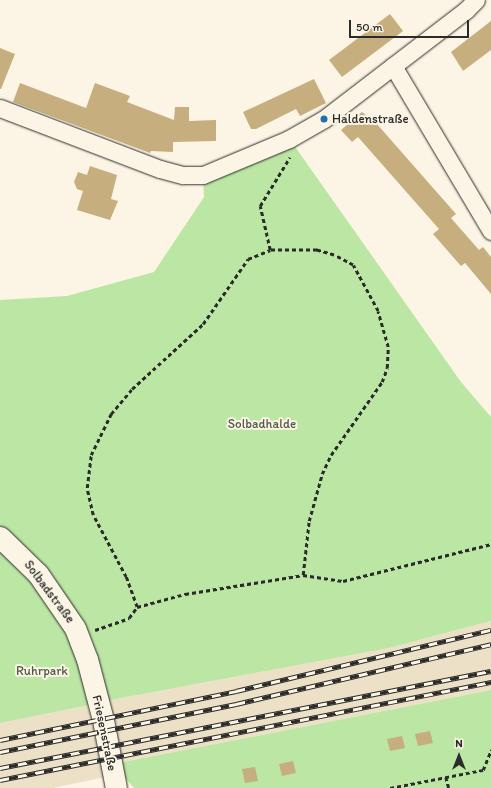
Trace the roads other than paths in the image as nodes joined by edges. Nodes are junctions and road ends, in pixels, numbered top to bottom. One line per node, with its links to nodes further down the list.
1 (476, 0): 2 (street)
2 (393, 66): 3 (street); 4 (street)
3 (0, 108)
4 (491, 231)
5 (0, 537): 6 (street, Solbadstraße)
6 (92, 678): 7 (street, Friesenstraße)
7 (116, 788)

